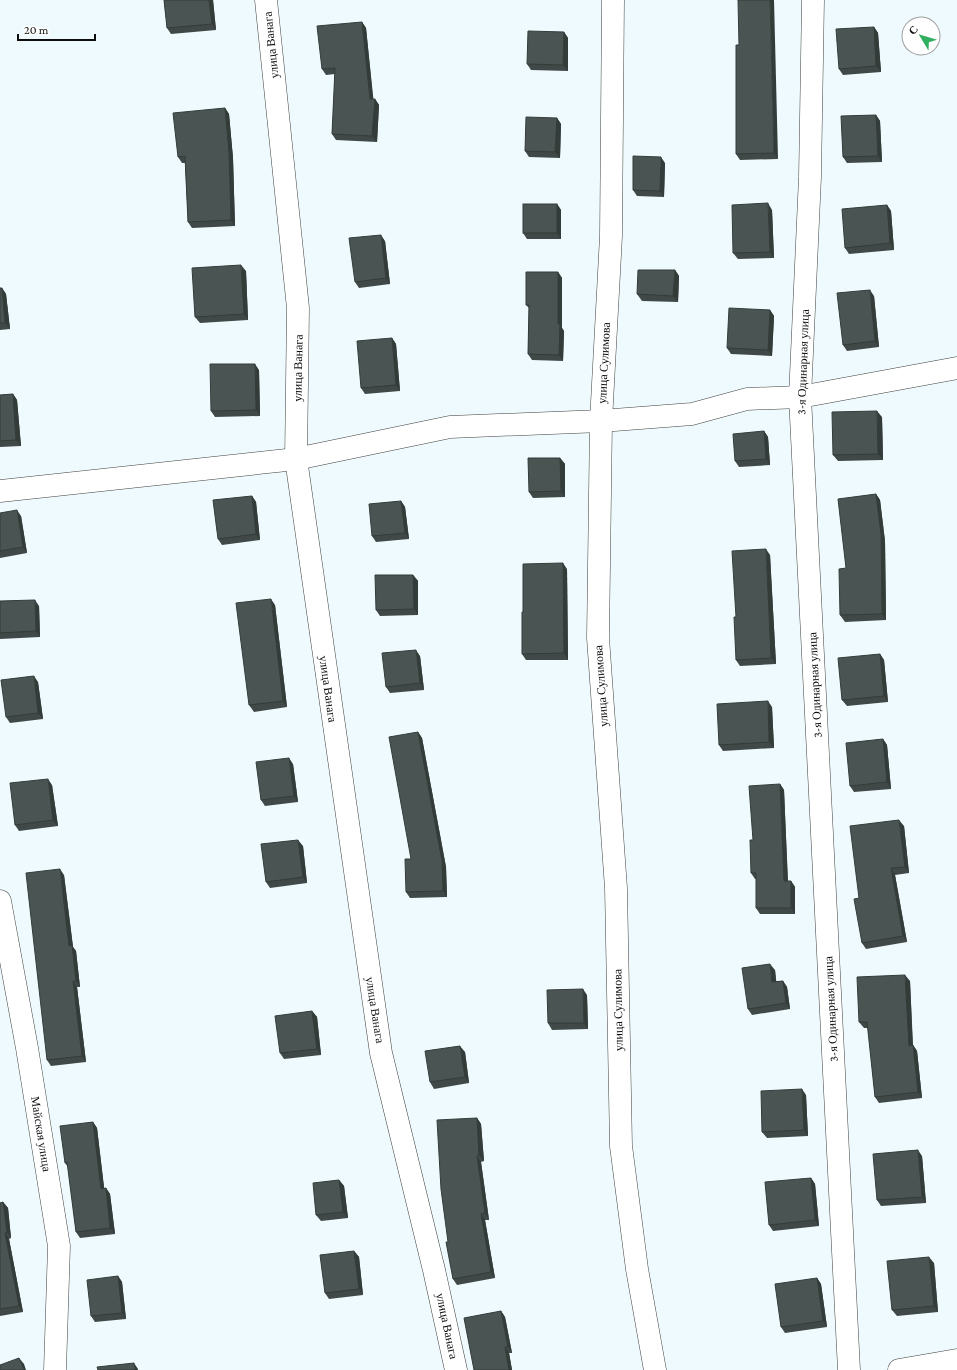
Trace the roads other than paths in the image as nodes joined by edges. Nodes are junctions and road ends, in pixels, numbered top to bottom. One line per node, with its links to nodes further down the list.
1 (266, 0): 7 (street, улица Ванага)
2 (613, 0): 6 (street, улица Сулимова)
3 (813, 0): 5 (street, 3-я Одинарная улица)
4 (957, 368): 5 (street)
5 (800, 397): 6 (street); 14 (street, 3-я Одинарная улица)
6 (601, 421): 7 (street); 13 (street, улица Сулимова)
7 (296, 459): 8 (street); 12 (street, улица Ванага)
8 (0, 491)
9 (0, 900): 11 (street, Майская улица)
10 (957, 1360): 15 (street)
11 (55, 1370)
12 (456, 1370)
13 (655, 1370)
14 (849, 1370)
15 (899, 1370)

